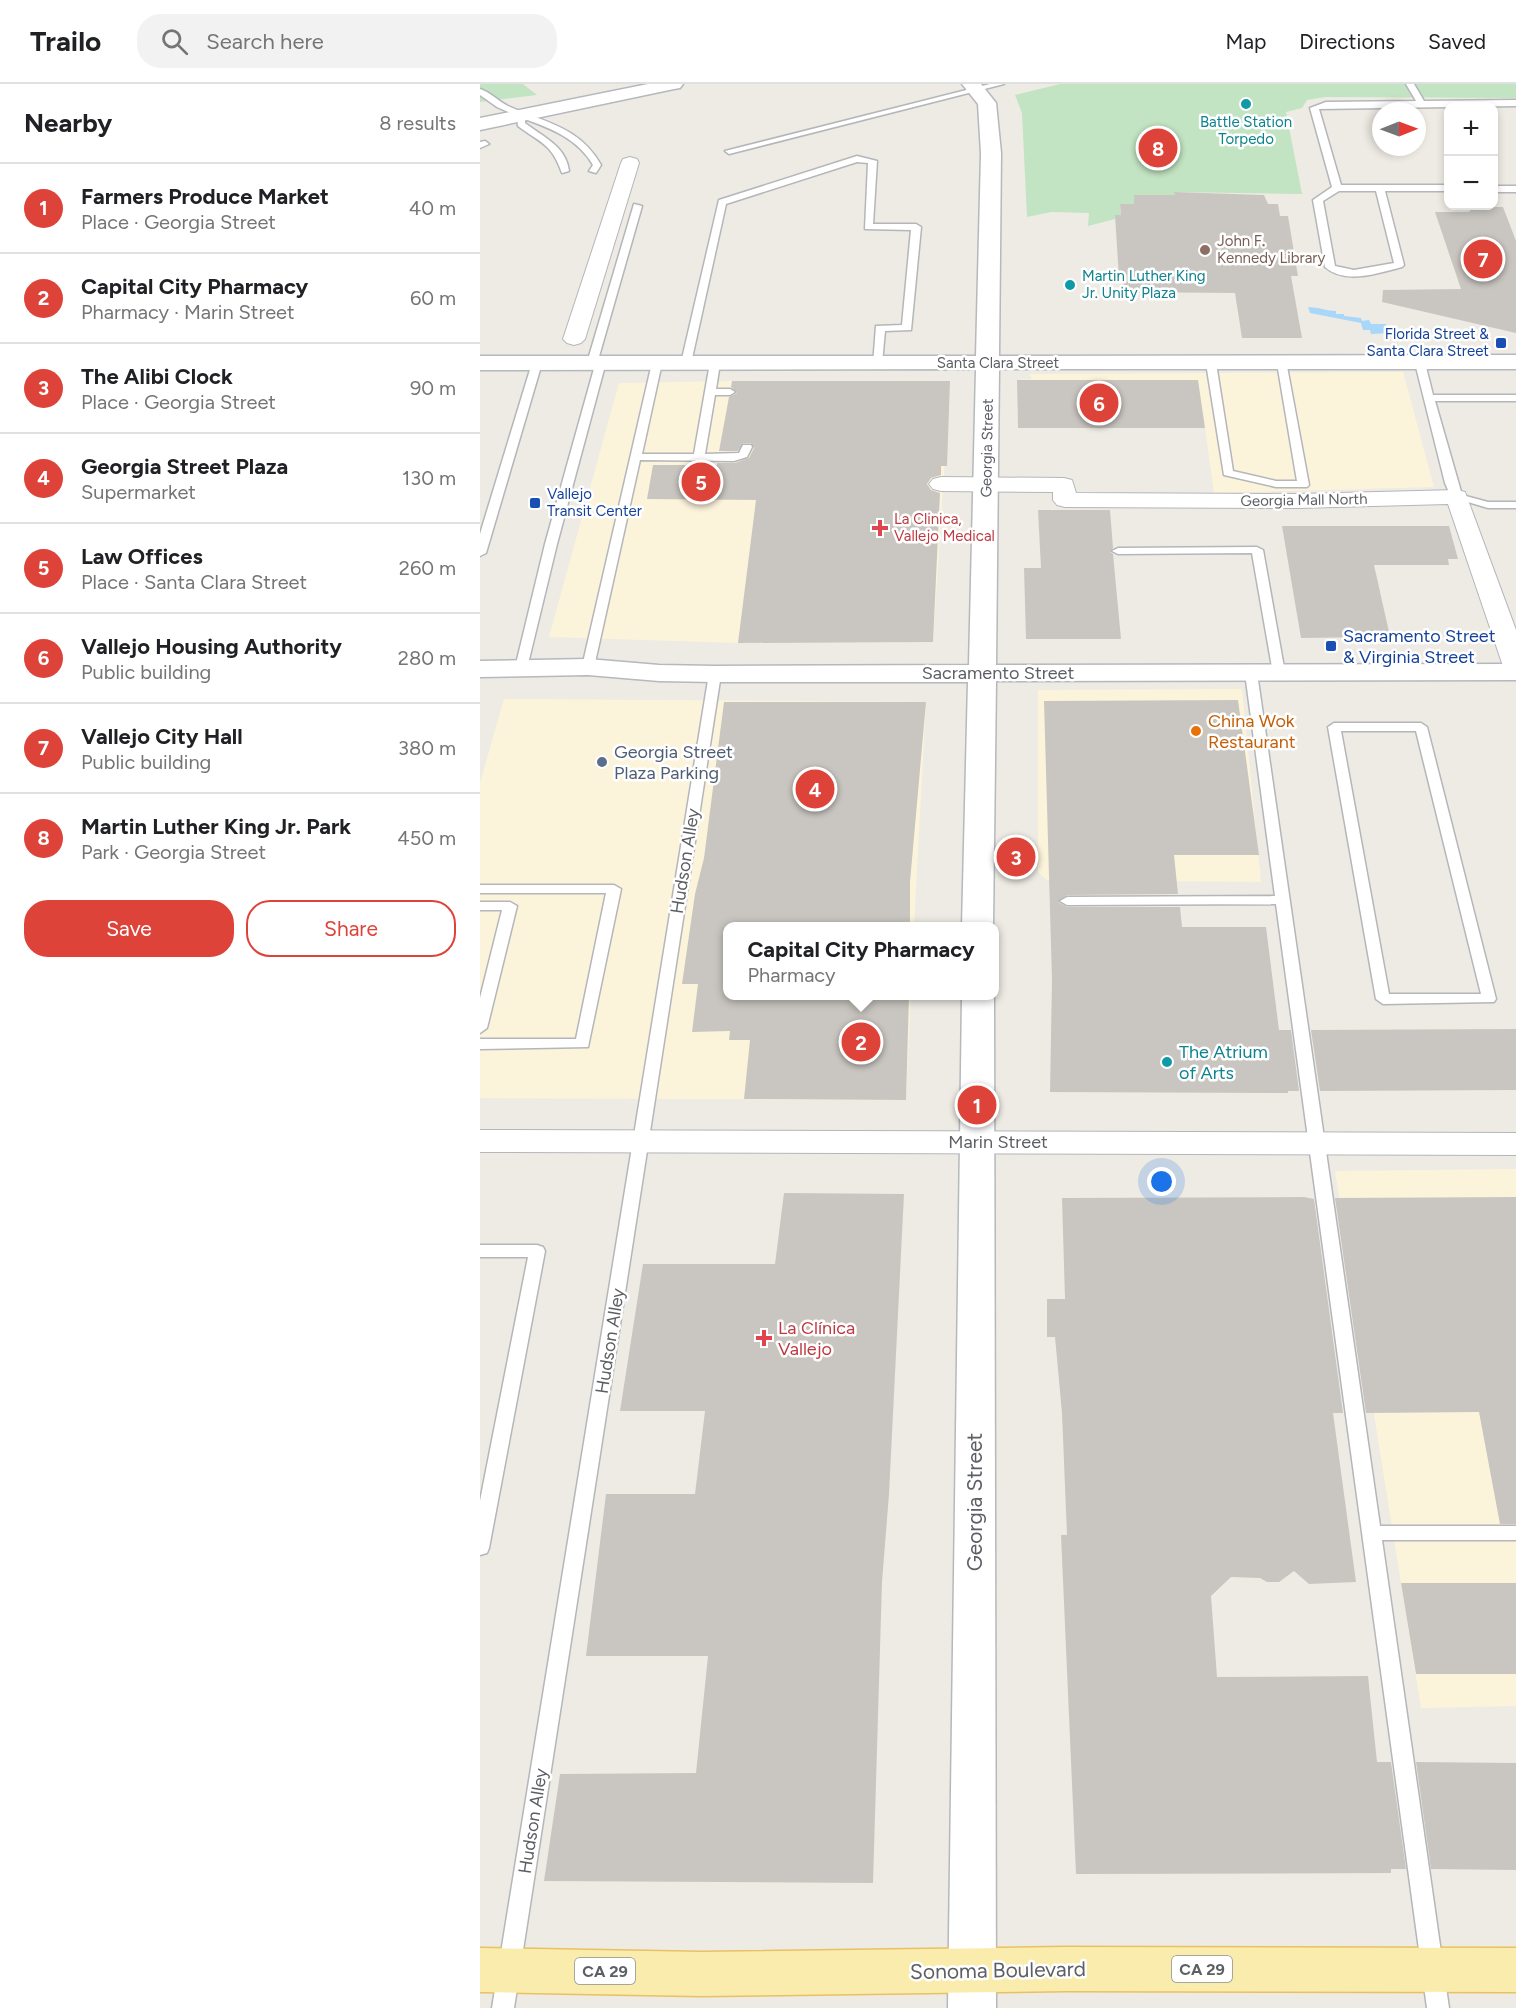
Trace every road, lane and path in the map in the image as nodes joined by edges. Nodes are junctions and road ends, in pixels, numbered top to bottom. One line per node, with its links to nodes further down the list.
1 (602, 84): 11 (main road)
2 (674, 84): 13 (main road)
3 (1000, 84): 5 (lane)
4 (1410, 84): 7 (lane)
5 (974, 87): 15 (lane); 34 (main road, Georgia Street)
6 (480, 91): 11 (lane)
7 (1421, 102)
8 (1516, 103): 10 (lane)
9 (1372, 104): 19 (lane)
10 (1426, 104)
11 (500, 105): 12 (main road); 13 (lane)
12 (480, 109)
13 (521, 115): 14 (main road); 17 (lane); 18 (lane)
14 (480, 124)
15 (729, 151)
16 (630, 163): 25 (street)
17 (565, 171)
18 (593, 171)
19 (1337, 188): 20 (lane); 20 (lane)
20 (1380, 188): 21 (lane)
21 (1444, 188)
22 (1498, 189): 23 (lane)
23 (1516, 189)
24 (637, 206): 26 (lane)
25 (574, 339)
26 (596, 362): 29 (main road, Santa Clara Street); 30 (main road, Santa Clara Street); 53 (lane)
27 (1516, 362): 37 (main road, Santa Clara Street)
28 (480, 363): 29 (main road, Santa Clara Street)
29 (537, 363): 50 (lane)
30 (657, 363): 31 (main road, Santa Clara Street); 43 (lane)
31 (686, 363): 32 (main road, Santa Clara Street); 33 (lane)
32 (716, 363): 33 (main road, Santa Clara Street); 38 (lane)
33 (877, 363): 34 (main road, Santa Clara Street)
34 (989, 363): 35 (main road, Santa Clara Street); 46 (main road, Georgia Street)
35 (1211, 363): 36 (main road, Santa Clara Street); 36 (lane)
36 (1282, 363): 37 (main road, Santa Clara Street)
37 (1420, 363): 40 (lane)
38 (710, 392): 39 (lane); 44 (lane)
39 (730, 392)
40 (1429, 398): 41 (lane); 47 (lane)
41 (1516, 398)
42 (747, 447): 44 (lane)
43 (635, 457): 44 (lane); 52 (lane)
44 (699, 457)
45 (941, 484): 46 (street)
46 (986, 484): 47 (street, Georgia Mall North); 59 (main road, Georgia Street)
47 (1457, 497): 48 (lane); 51 (street)
48 (1516, 506)
49 (1118, 551): 57 (lane)
50 (480, 552)
51 (1516, 666)
52 (588, 667): 53 (main road, Sacramento Street); 58 (main road, Sacramento Street)
53 (521, 668): 54 (main road, Sacramento Street)
54 (480, 669)
55 (1516, 672): 57 (main road, Sacramento Street)
56 (1251, 673): 57 (main road, Sacramento Street); 59 (main road, Sacramento Street); 62 (lane)
57 (1279, 673)
58 (715, 674): 59 (main road, Sacramento Street); 70 (lane, Hudson Alley)
59 (983, 674): 65 (main road, Georgia Street)
60 (1449, 833): 60 (lane)
61 (480, 889): 68 (lane)
62 (1281, 900): 63 (lane); 72 (lane)
63 (1067, 901)
64 (480, 906): 67 (lane)
65 (978, 922)
66 (978, 1000): 71 (main road, Georgia Street)
67 (480, 1028)
68 (480, 1044)
69 (480, 1141): 70 (street, Marin Street)
70 (642, 1141): 71 (street, Marin Street); 79 (lane, Hudson Alley)
71 (977, 1142): 72 (street, Marin Street); 80 (main road, Georgia Street)
72 (1316, 1144): 73 (street, Marin Street); 75 (lane)
73 (1516, 1144)
74 (480, 1251): 77 (lane)
75 (1371, 1533): 76 (lane); 81 (lane)
76 (1516, 1533)
77 (480, 1548)
78 (1516, 1970): 81 (main road, Sonoma Boulevard / CA 29)
79 (498, 1982): 80 (main road, Sonoma Boulevard / CA 29)
80 (972, 1989): 81 (main road, Sonoma Boulevard / CA 29)
81 (1435, 1989)

